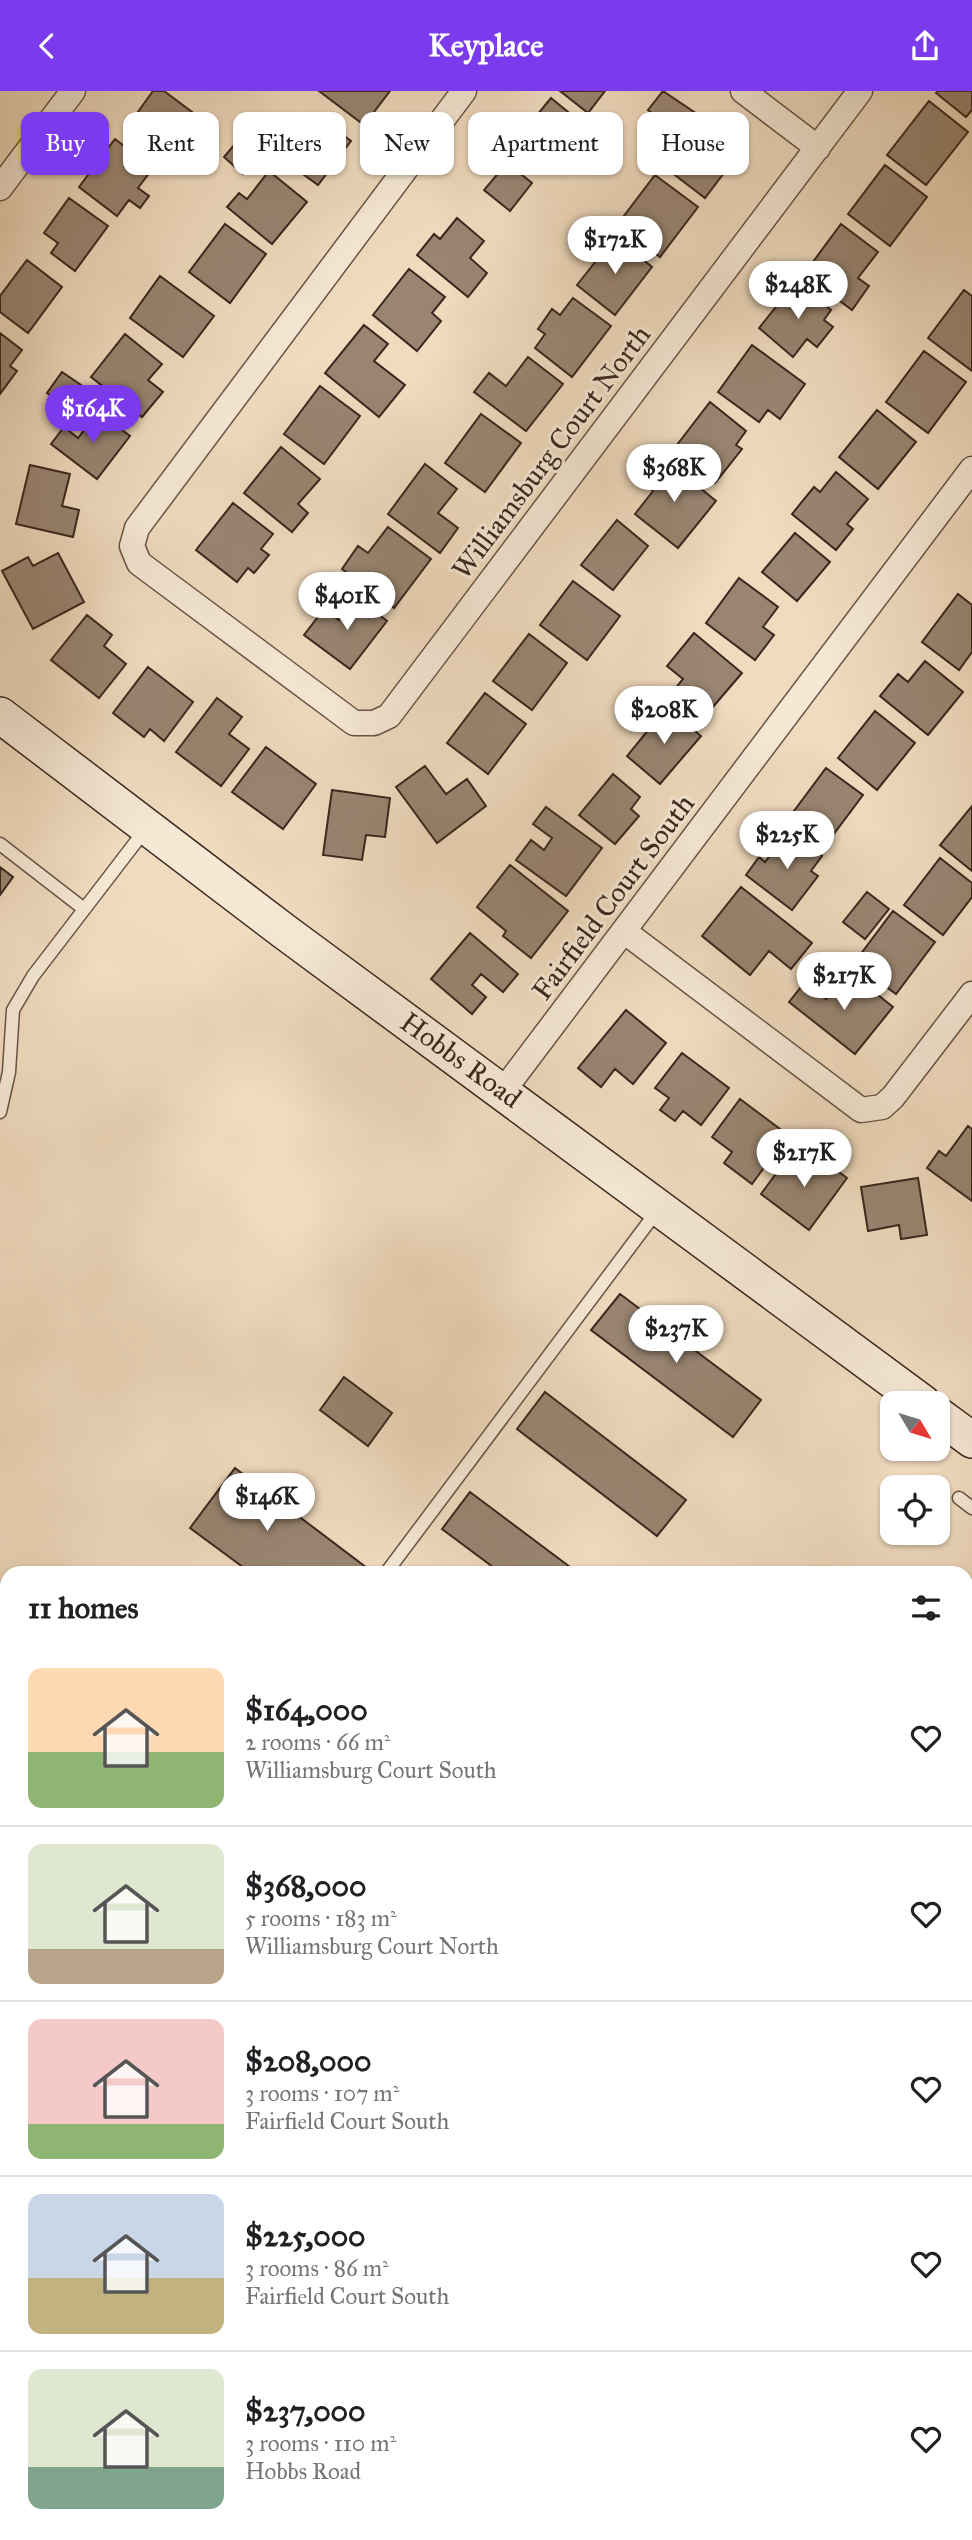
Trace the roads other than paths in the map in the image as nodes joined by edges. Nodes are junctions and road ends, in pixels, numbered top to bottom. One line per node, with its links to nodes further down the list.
1 (73, 91): 6 (street)
2 (464, 91): 5 (street, Williamsburg Court North)
3 (743, 91): 5 (street)
4 (860, 91): 5 (street, Williamsburg Court North)
5 (818, 148)
6 (0, 188)
7 (972, 469): 12 (street, Fairfield Court South)
8 (0, 715): 9 (street, Hobbs Road)
9 (148, 827): 11 (lane); 14 (street, Hobbs Road)
10 (0, 844): 11 (lane)
11 (84, 909): 15 (lane)
12 (625, 932): 13 (street); 14 (street, Fairfield Court South)
13 (972, 994)
14 (503, 1091): 16 (street, Hobbs Road)
15 (0, 1112)
16 (660, 1208): 17 (street, Hobbs Road); 22 (lane)
17 (907, 1391)
18 (950, 1424): 19 (street)
19 (972, 1440)
20 (959, 1498): 21 (lane)
21 (972, 1508)
22 (391, 1566)

